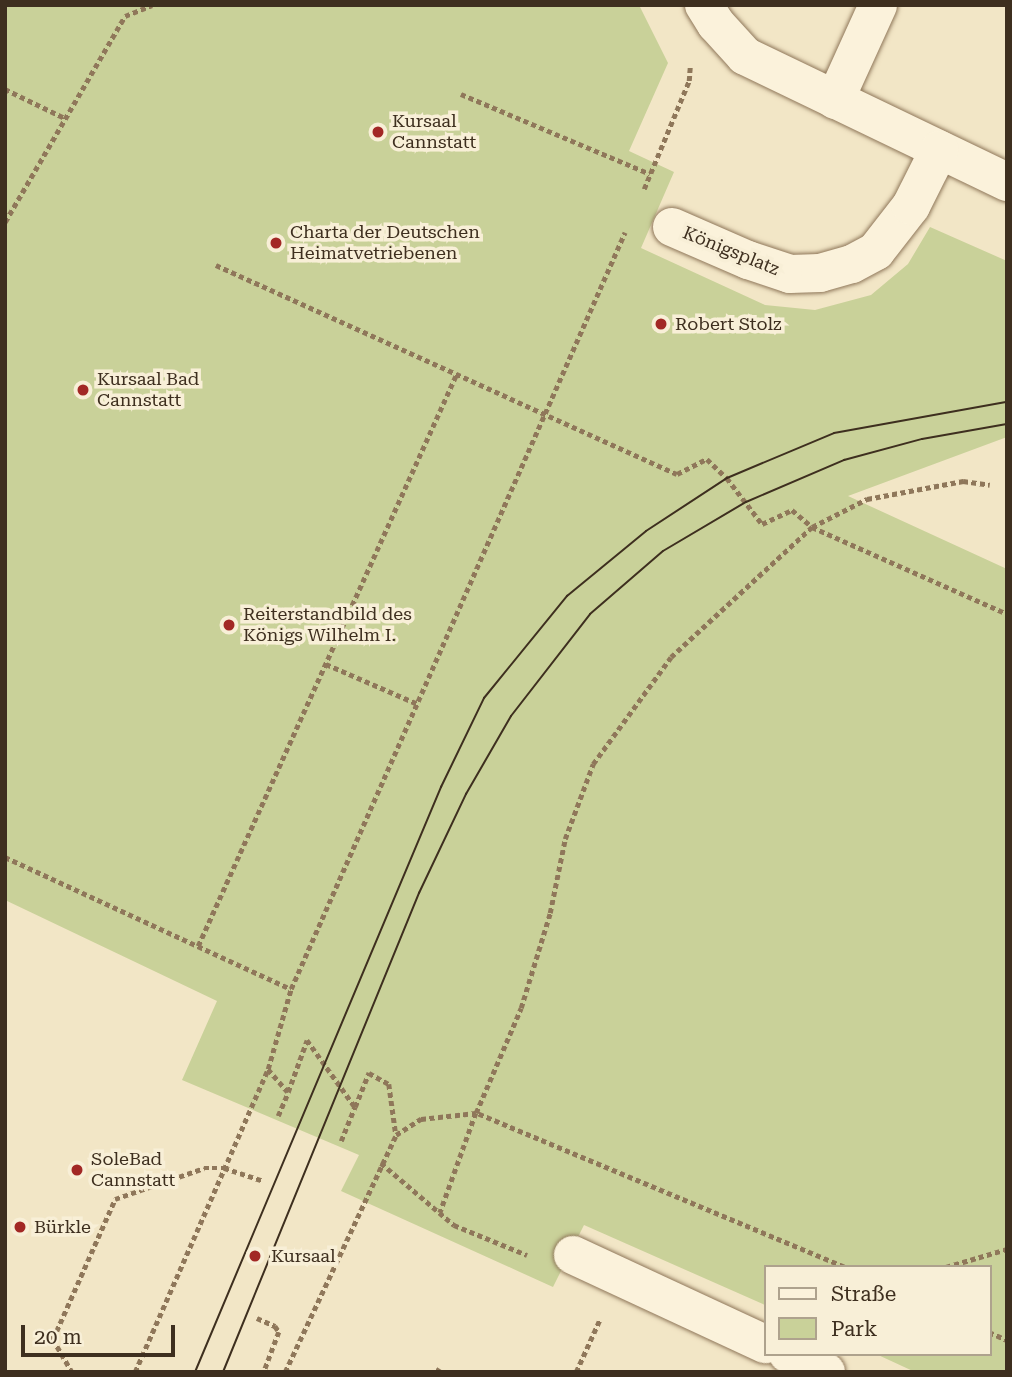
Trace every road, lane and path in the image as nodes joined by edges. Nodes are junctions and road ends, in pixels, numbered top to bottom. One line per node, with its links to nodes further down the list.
1 (152, 5): 7 (path)
2 (878, 5): 6 (street)
3 (710, 15): 6 (street); 9 (path)
4 (5, 89): 7 (path)
5 (461, 94): 9 (path)
6 (835, 100): 8 (street)
7 (65, 118): 12 (path)
8 (939, 150): 10 (street); 14 (street, Königsplatz)
9 (650, 174): 11 (path)
10 (1007, 181)
11 (639, 200)
12 (5, 222)
13 (628, 225): 17 (path)
14 (673, 227)
15 (216, 265): 16 (path)
16 (457, 373): 17 (path); 21 (path)
17 (546, 412): 19 (path); 22 (path)
18 (990, 485): 19 (path)
19 (811, 527): 20 (path); 29 (path)
20 (1007, 614)
21 (326, 663): 22 (path); 24 (path)
22 (418, 704): 25 (path)
23 (5, 857): 24 (path)
24 (198, 946): 25 (path)
25 (291, 989): 26 (path)
26 (268, 1069): 27 (path); 34 (path)
27 (288, 1092): 28 (path); 30 (path)
28 (355, 1107): 31 (path); 32 (path)
29 (476, 1113): 31 (path); 36 (path); 39 (path)
30 (278, 1116)
31 (396, 1135): 33 (path)
32 (341, 1141)
33 (382, 1163): 36 (path); 52 (path)
34 (223, 1168): 35 (path); 45 (path); 50 (path)
35 (262, 1180)
36 (440, 1213): 38 (path)
37 (1007, 1249): 40 (path)
38 (573, 1255): 41 (street)
39 (839, 1265)
40 (953, 1265)
41 (619, 1276): 47 (street); 53 (path)
42 (257, 1318): 51 (path)
43 (35, 1331): 45 (path)
44 (991, 1333): 46 (path)
45 (53, 1339): 49 (path)
46 (1007, 1340)
47 (764, 1344)
48 (792, 1356): 54 (street)
49 (72, 1372)
50 (135, 1372)
51 (264, 1372)
52 (285, 1372)
53 (576, 1372)
54 (826, 1372)

